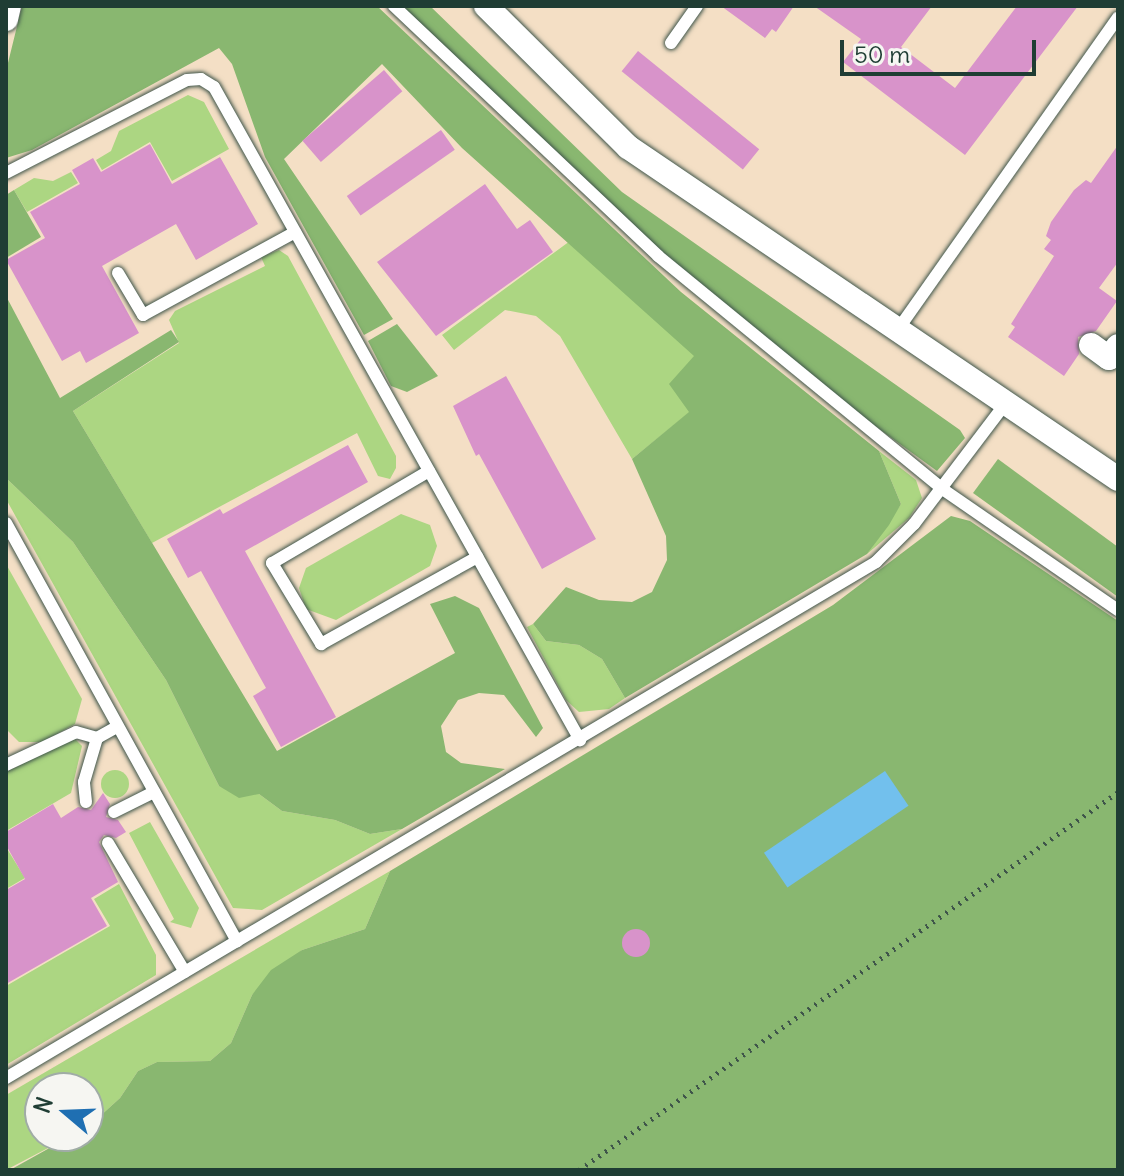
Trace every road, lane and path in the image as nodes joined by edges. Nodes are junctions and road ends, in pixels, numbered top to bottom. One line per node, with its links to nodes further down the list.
1 (9, 6): 6 (street)
2 (394, 6): 17 (lane)
3 (486, 6): 11 (street)
4 (697, 6): 7 (lane)
5 (1118, 17): 11 (lane)
6 (6, 19)
7 (671, 43)
8 (6, 173): 9 (lane)
9 (295, 232): 10 (lane); 15 (lane)
10 (118, 273)
11 (899, 328): 14 (street)
12 (1091, 345): 13 (street)
13 (1118, 346)
14 (1006, 403): 16 (street); 17 (lane)
15 (429, 471): 19 (lane); 19 (lane)
16 (1118, 479)
17 (941, 488): 20 (lane); 23 (lane)
18 (6, 523): 21 (lane)
19 (477, 557): 23 (lane)
20 (1118, 610)
21 (117, 727): 22 (lane); 25 (lane)
22 (97, 738): 24 (lane); 27 (lane)
23 (580, 740): 30 (lane)
24 (6, 765)
25 (154, 792): 28 (lane); 30 (lane)
26 (1118, 792): 33 (path)
27 (86, 802)
28 (114, 812)
29 (108, 843): 31 (lane)
30 (237, 941): 31 (lane)
31 (185, 972): 32 (lane)
32 (6, 1078)
33 (579, 1170)

